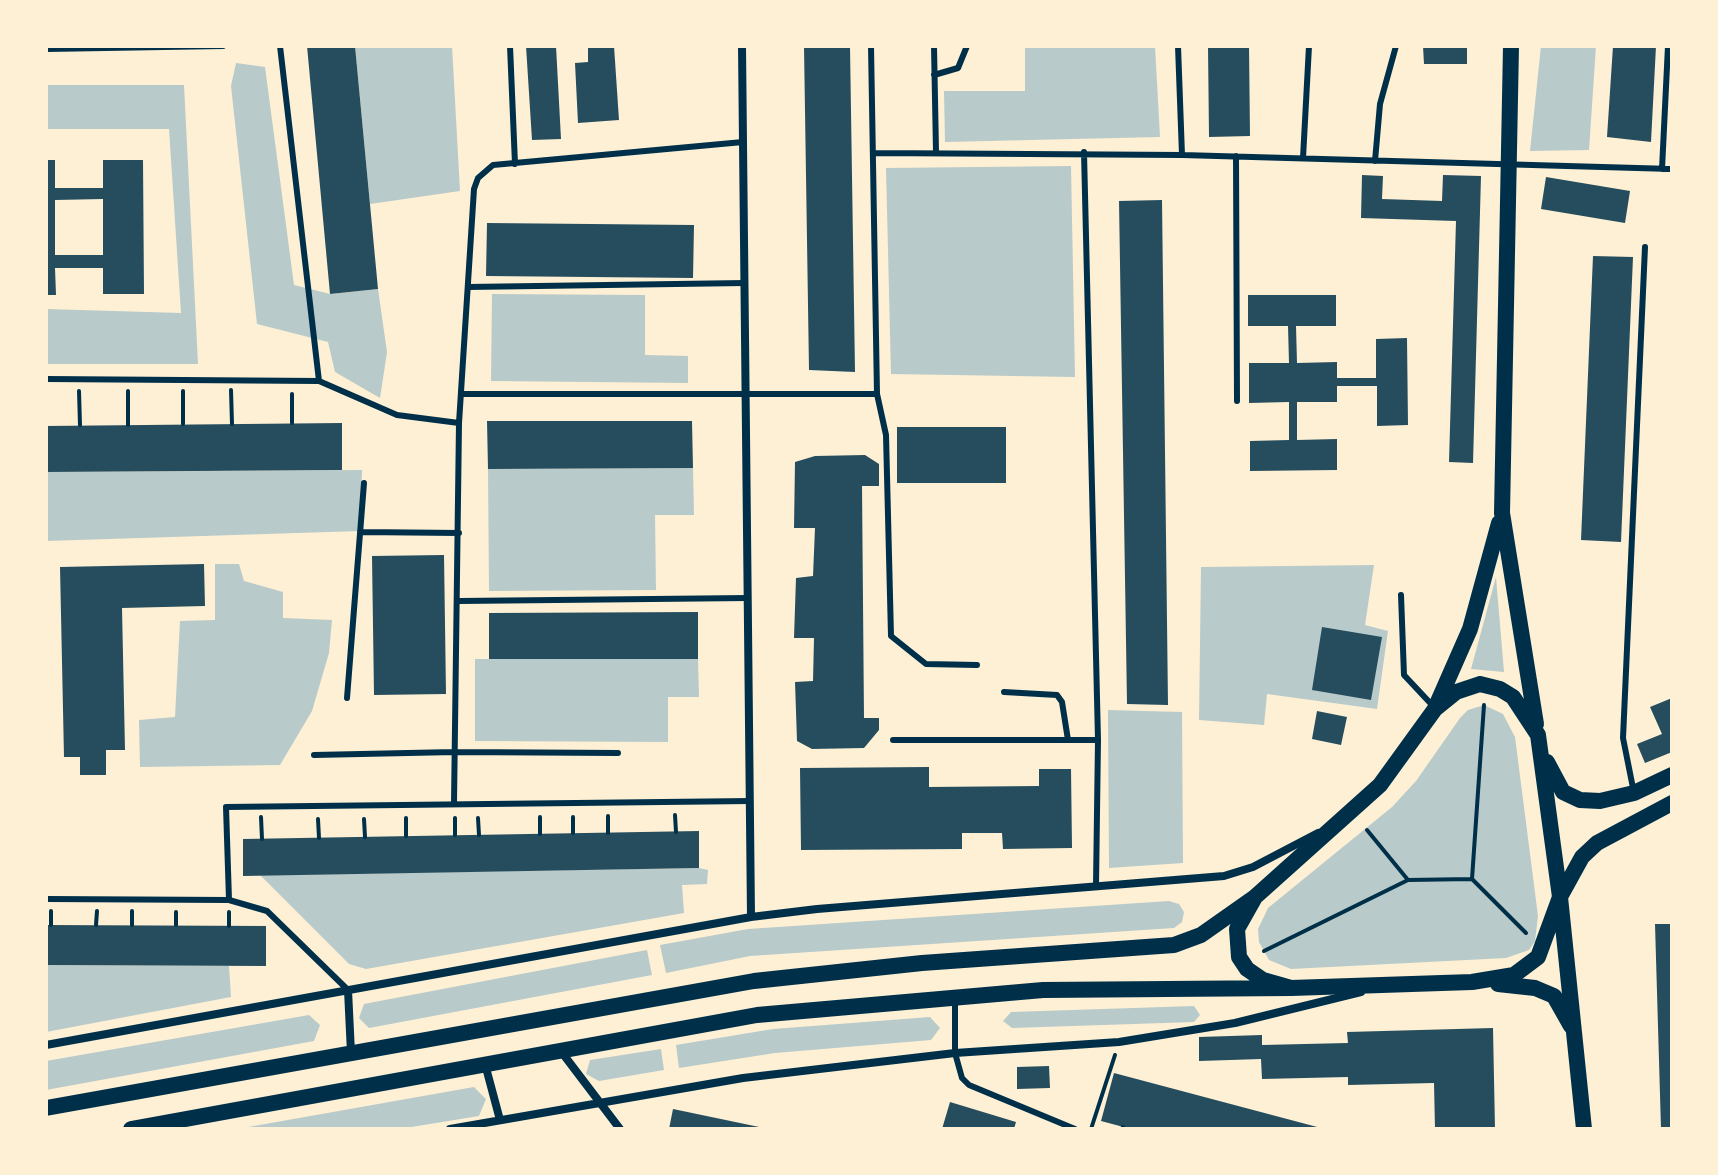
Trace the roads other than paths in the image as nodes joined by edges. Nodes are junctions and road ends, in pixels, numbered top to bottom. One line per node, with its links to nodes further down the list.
1 (223, 46): 13 (lane)
2 (280, 46): 31 (lane)
3 (510, 46): 23 (lane)
4 (742, 46): 15 (street)
5 (871, 46): 18 (lane)
6 (934, 46): 14 (lane)
7 (967, 46): 14 (lane)
8 (1178, 46): 19 (lane)
9 (1309, 46): 21 (lane)
10 (1396, 46): 22 (lane)
11 (1511, 46): 24 (main road)
12 (1668, 46): 25 (lane)
13 (46, 49)
14 (934, 75): 16 (lane)
15 (743, 142): 23 (lane); 28 (street)
16 (936, 152): 17 (lane); 18 (lane)
17 (1084, 152): 19 (lane); 51 (lane)
18 (873, 153): 34 (lane)
19 (1182, 155): 20 (lane)
20 (1236, 156): 21 (lane); 35 (lane)
21 (1303, 158): 22 (lane)
22 (1375, 161): 24 (lane)
23 (515, 164): 29 (lane)
24 (1508, 164): 25 (lane); 38 (main road)
25 (1662, 169): 26 (lane)
26 (1672, 169)
27 (1645, 247): 56 (lane)
28 (745, 283): 29 (lane); 32 (street)
29 (468, 287): 33 (lane)
30 (46, 379): 31 (lane)
31 (319, 381): 36 (lane)
32 (746, 393): 33 (lane); 34 (lane); 42 (street)
33 (461, 394): 36 (lane)
34 (877, 394): 44 (lane)
35 (1237, 401)
36 (459, 423): 40 (lane)
37 (364, 483): 39 (lane)
38 (1502, 513): 47 (main road); 48 (main road)
39 (360, 532): 40 (lane); 46 (lane)
40 (459, 533): 43 (lane)
41 (1401, 595): 47 (lane)
42 (748, 598): 43 (lane); 57 (street)
43 (459, 601): 52 (lane)
44 (977, 665)
45 (1004, 692): 50 (lane)
46 (347, 698)
47 (1435, 709): 48 (main road); 60 (main road)
48 (1538, 735): 56 (main road); 63 (main road)
49 (893, 740): 50 (lane)
50 (1068, 740): 51 (lane)
51 (1098, 740): 61 (lane)
52 (455, 752): 53 (lane); 54 (lane); 58 (lane)
53 (618, 753)
54 (314, 755)
55 (1672, 775): 56 (main road)
56 (1634, 793)
57 (750, 801): 58 (lane); 66 (street)
58 (454, 803): 65 (lane)
59 (1672, 803): 63 (main road)
60 (1350, 814): 61 (street); 62 (main road)
61 (1096, 885): 66 (street)
62 (1255, 897): 69 (main road); 75 (main road)
63 (1560, 897): 67 (main road); 74 (main road)
64 (46, 899): 65 (lane)
65 (229, 900): 70 (lane)
66 (751, 917): 70 (street)
67 (1472, 982): 68 (main road); 74 (main road)
68 (1392, 985): 69 (main road); 76 (street)
69 (1291, 988): 71 (main road)
70 (348, 990): 72 (street); 75 (street)
71 (955, 995): 73 (main road); 76 (lane)
72 (46, 1045)
73 (559, 1049): 77 (main road); 78 (street)
74 (1579, 1051): 86 (main road)
75 (351, 1053): 79 (main road)
76 (955, 1053): 78 (street); 85 (lane)
77 (485, 1064): 80 (street); 81 (main road)
78 (600, 1103): 80 (street); 84 (street)
79 (46, 1108)
80 (500, 1120): 83 (street)
81 (212, 1121): 82 (main road)
82 (131, 1129)
83 (450, 1129)
84 (620, 1129)
85 (1075, 1129)
86 (1584, 1129)

